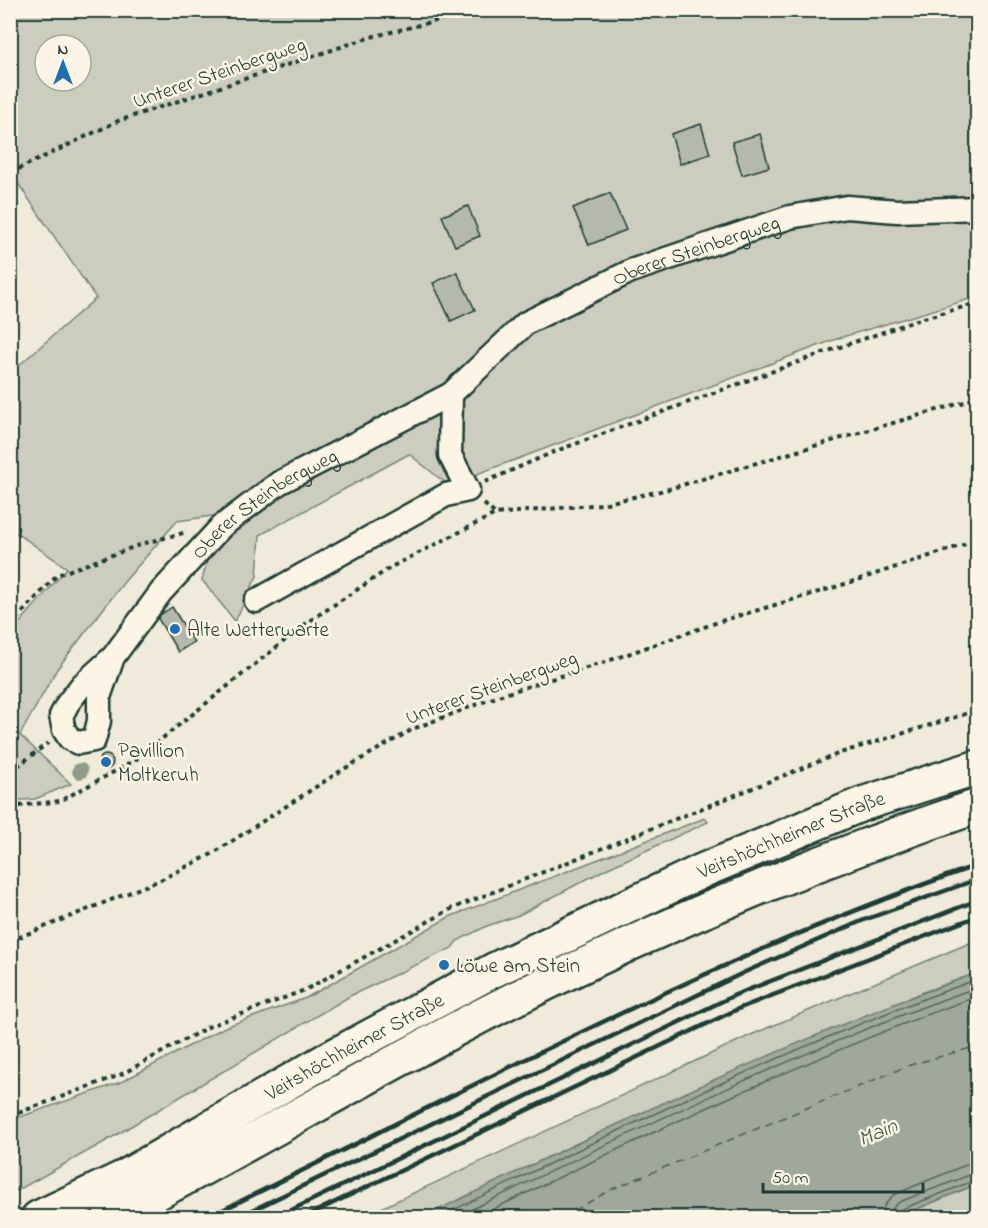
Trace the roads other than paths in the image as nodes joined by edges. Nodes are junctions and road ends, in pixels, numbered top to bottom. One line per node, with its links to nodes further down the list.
1 (978, 208): 2 (street, Oberer Steinbergweg)
2 (451, 394): 3 (street); 4 (street, Oberer Steinbergweg)
3 (256, 601)
4 (113, 657): 4 (street, Oberer Steinbergweg)
5 (978, 767): 7 (highway, Veitshöchheimer Straße)
6 (978, 806): 8 (highway, Veitshöchheimer Straße)
7 (38, 1218)
8 (109, 1218)

